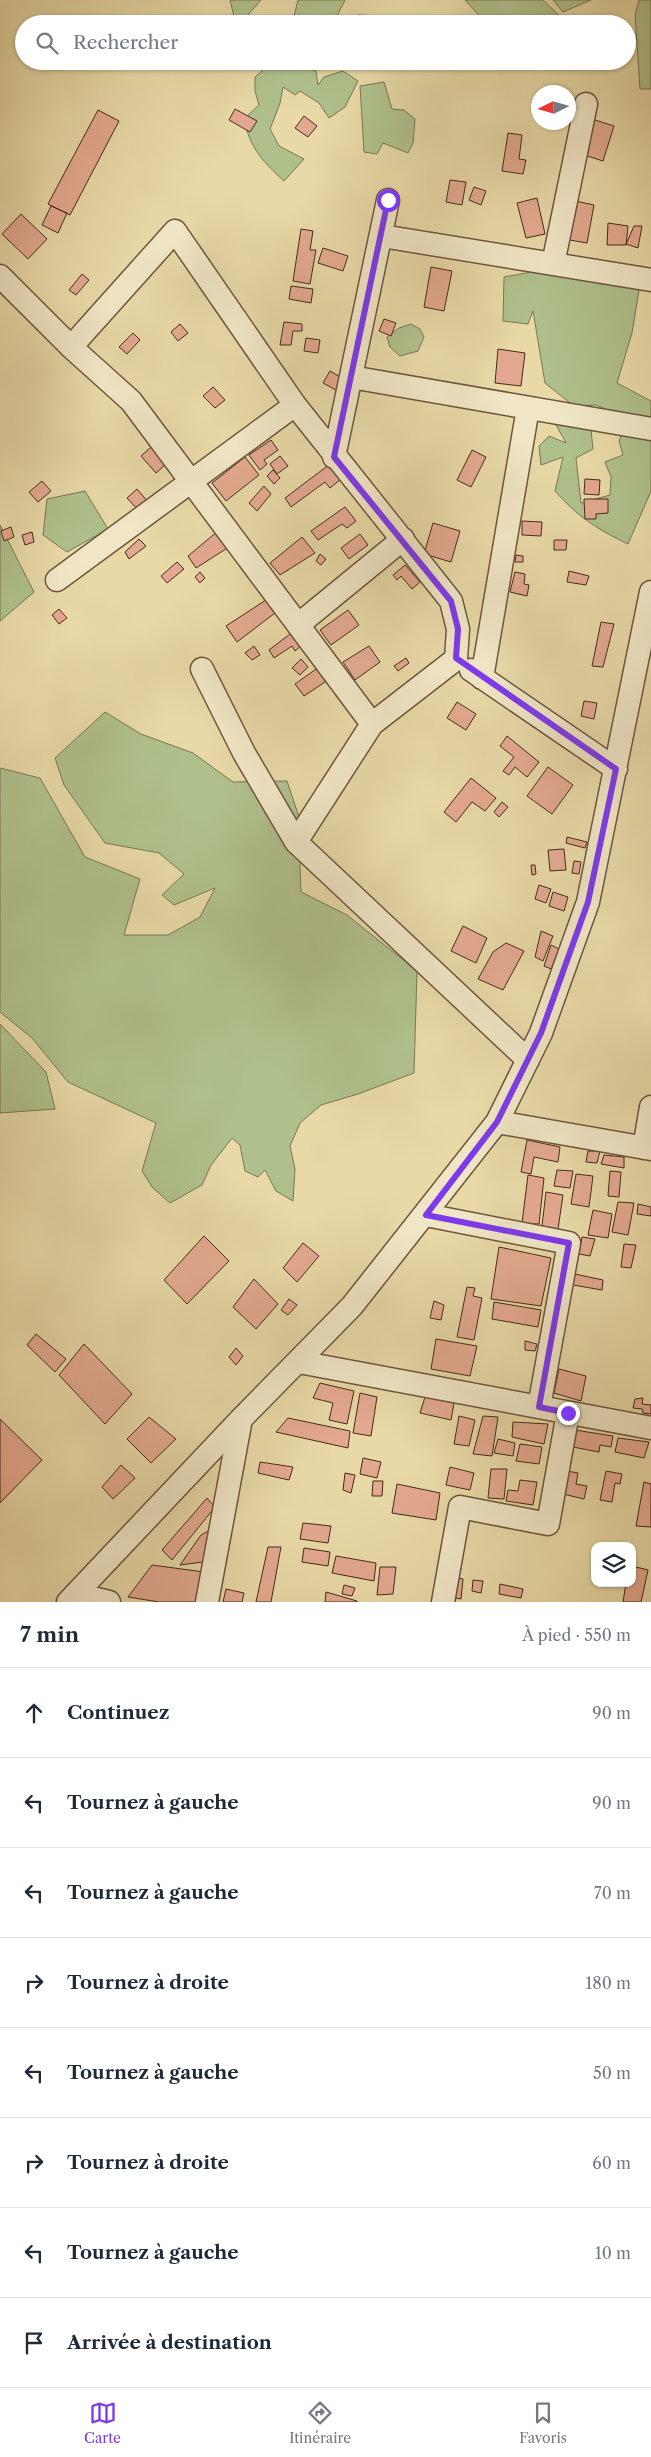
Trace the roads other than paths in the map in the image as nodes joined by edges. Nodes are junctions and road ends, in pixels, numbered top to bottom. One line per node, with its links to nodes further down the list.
1 (586, 104): 4 (street)
2 (388, 200): 3 (street)
3 (382, 236): 4 (street); 8 (street)
4 (554, 264): 6 (street)
5 (0, 276): 7 (street)
6 (651, 280)
7 (71, 347): 9 (street); 13 (street)
8 (352, 377): 10 (street); 12 (street)
9 (294, 405): 12 (street); 13 (street)
10 (528, 408): 11 (street); 20 (street)
11 (651, 430)
12 (334, 457): 14 (street)
13 (191, 482): 15 (street); 17 (street)
14 (403, 539): 17 (street); 18 (street)
15 (57, 580)
16 (651, 592): 22 (street)
17 (298, 624): 21 (street)
18 (456, 658): 20 (street); 21 (street)
19 (202, 669): 23 (street)
20 (482, 678): 22 (street)
21 (372, 724): 23 (street)
22 (616, 769): 24 (street)
23 (296, 842): 24 (street)
24 (528, 1060): 26 (street)
25 (651, 1107): 27 (street)
26 (497, 1122): 27 (street); 28 (street)
27 (647, 1148)
28 (426, 1215): 29 (street); 30 (street)
29 (299, 1362): 30 (street); 32 (street)
30 (539, 1407): 31 (street)
31 (568, 1413): 33 (street); 36 (street)
32 (241, 1419): 34 (street); 35 (street)
33 (651, 1428)
34 (87, 1600)
35 (207, 1602)
36 (443, 1602)

